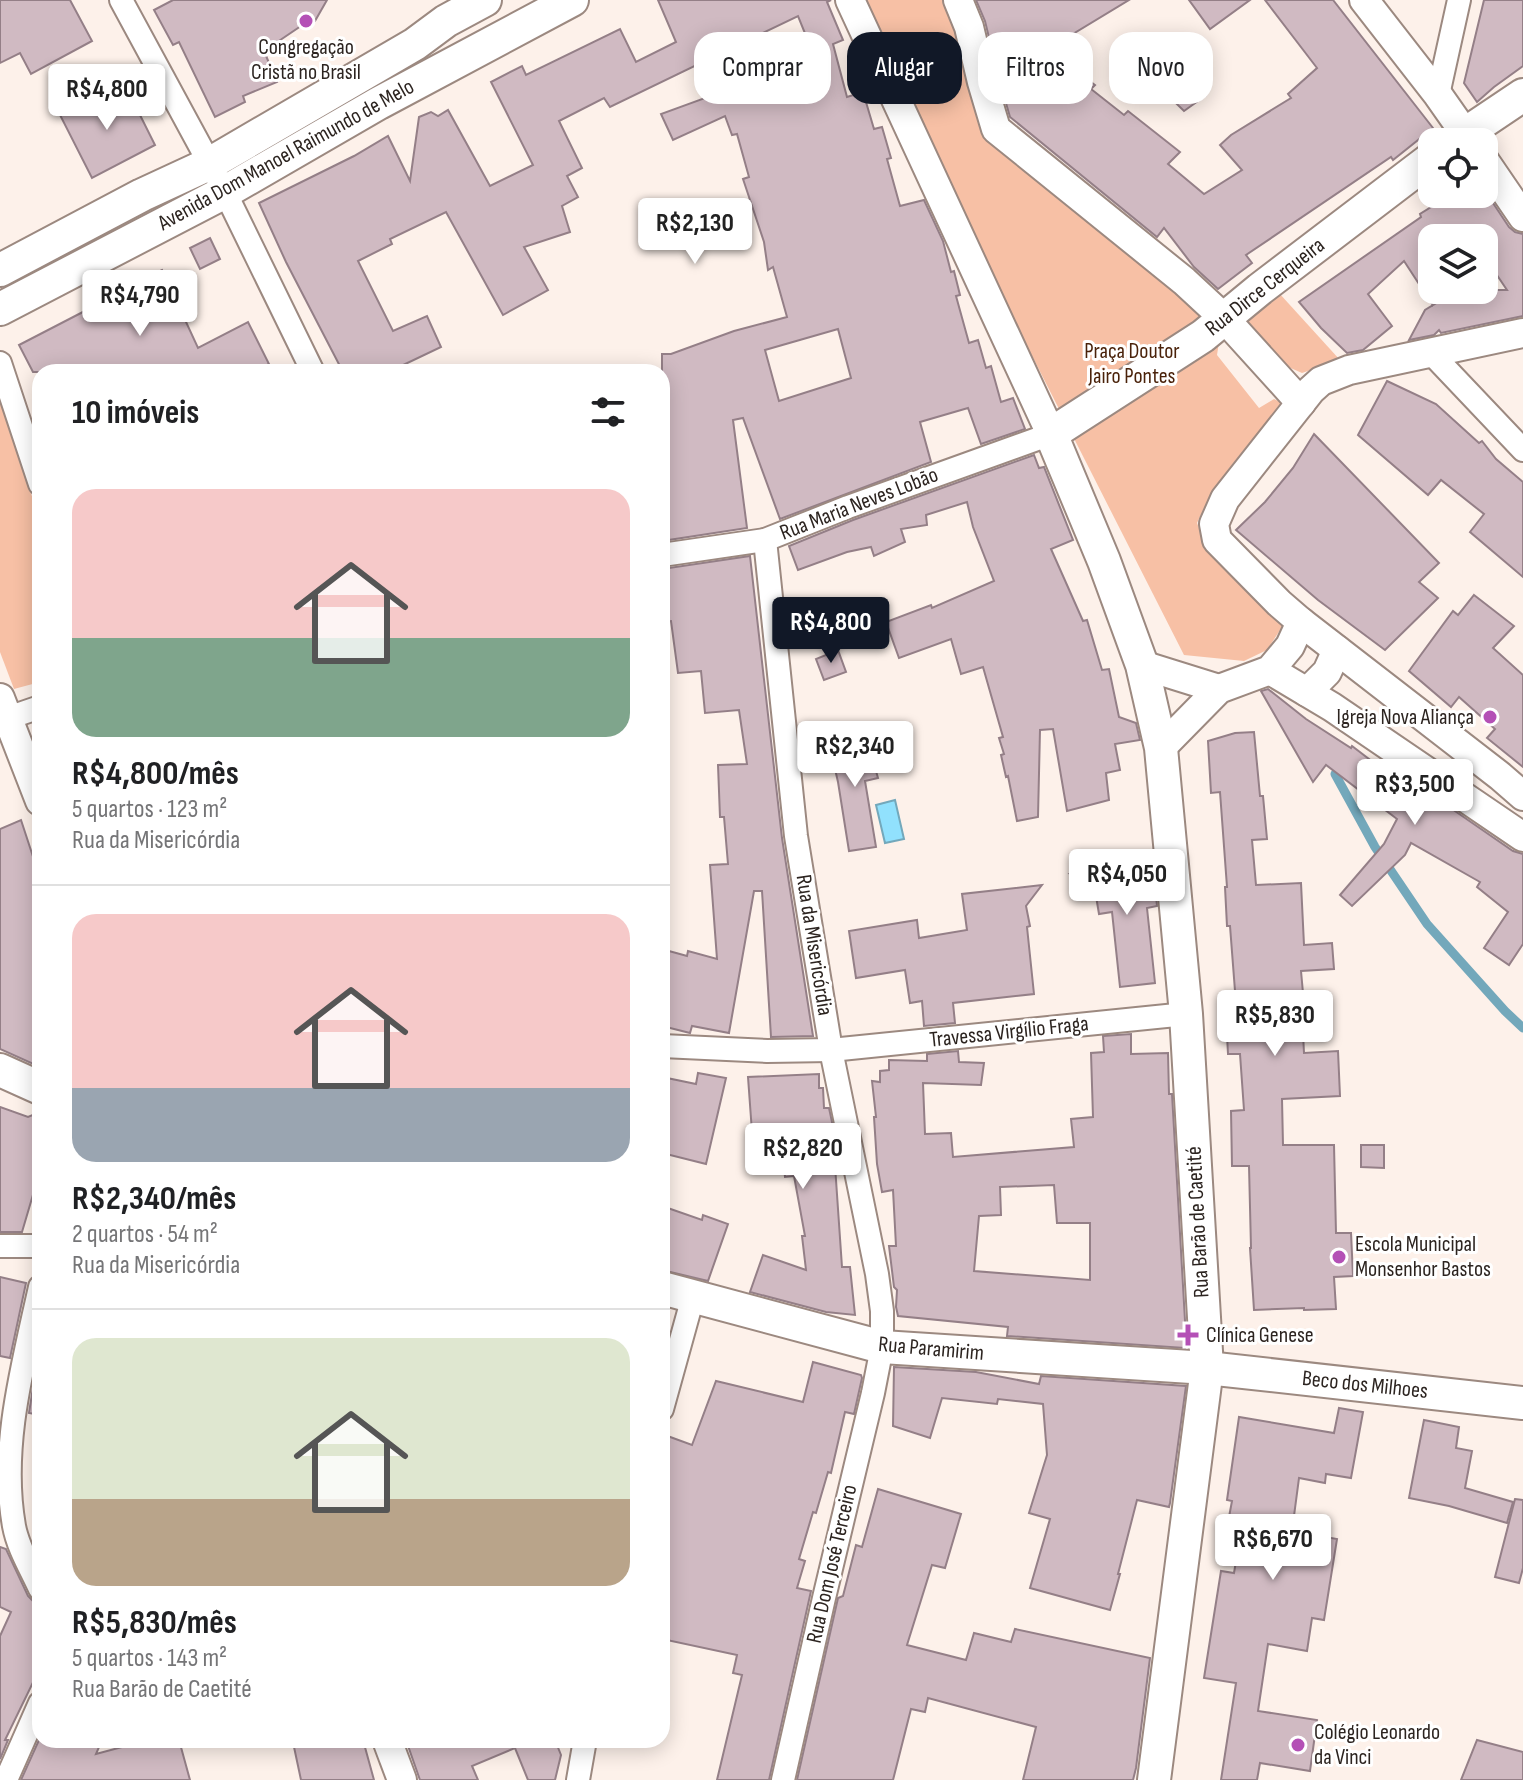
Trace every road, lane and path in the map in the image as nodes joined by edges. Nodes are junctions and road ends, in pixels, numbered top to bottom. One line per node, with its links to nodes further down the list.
1 (121, 0): 12 (street)
2 (485, 0): 12 (main road, Avenida Dom Manoel Raimundo de Melo)
3 (572, 0): 15 (main road, Avenida Dom Manoel Raimundo de Melo)
4 (850, 0): 25 (street)
5 (958, 0): 19 (street)
6 (1364, 0): 8 (street)
7 (1459, 0): 8 (street)
8 (1438, 95): 10 (street)
9 (1523, 95): 11 (main road)
10 (1457, 128)
11 (1478, 128)
12 (209, 164): 15 (street); 17 (main road, Avenida Dom Manoel Raimundo de Melo)
13 (1418, 169): 19 (main road, Rua Dirce Cerqueira)
14 (1498, 180): 16 (street)
15 (225, 192): 18 (main road, Avenida Dom Manoel Raimundo de Melo); 23 (street)
16 (1523, 217)
17 (0, 270)
18 (0, 309)
19 (1225, 319): 24 (street); 25 (main road, Rua Dirce Cerqueira)
20 (1523, 333): 21 (street)
21 (1431, 353): 24 (street); 26 (street)
22 (0, 363): 27 (street)
23 (309, 364)
24 (1301, 403): 30 (street)
25 (1051, 434): 28 (street, Rua Maria Neves Lobão); 32 (main road)
26 (1523, 450)
27 (32, 460)
28 (765, 540): 29 (street, Rua Maria Neves Lobão); 44 (street, Rua da Misericórdia)
29 (670, 554)
30 (1301, 622): 31 (street); 33 (street)
31 (1337, 650): 35 (street); 40 (street)
32 (1142, 665): 34 (street); 38 (main road, Rua Barão de Caetité)
33 (1270, 670): 34 (street); 35 (street)
34 (1219, 689): 38 (street)
35 (1307, 692): 41 (street)
36 (32, 707): 37 (street)
37 (4, 708): 39 (street)
38 (1161, 748): 42 (main road, Rua Barão de Caetité)
39 (32, 780)
40 (1523, 796)
41 (1523, 837)
42 (1186, 1014): 44 (street, Travessa Virgílio Fraga); 53 (main road, Rua Barão de Caetité)
43 (670, 1046): 44 (street, Travessa Virgílio Fraga)
44 (831, 1050): 52 (street, Rua da Misericórdia)
45 (0, 1070): 46 (main road)
46 (32, 1084)
47 (0, 1246): 48 (street)
48 (32, 1246)
49 (670, 1290): 50 (main road, Rua Paramirim)
50 (693, 1297): 52 (main road, Rua Paramirim); 54 (street)
51 (32, 1317): 56 (street)
52 (882, 1347): 53 (main road, Rua Paramirim); 64 (street, Rua Dom José Terceiro)
53 (1207, 1368): 55 (main road, Beco dos Milhoes); 65 (main road, Rua Barão de Caetité)
54 (670, 1380)
55 (1523, 1403)
56 (5, 1420): 57 (street)
57 (32, 1571)
58 (32, 1721): 61 (street)
59 (390, 1748): 62 (street)
60 (584, 1748): 63 (street)
61 (6, 1780)
62 (402, 1780)
63 (578, 1780)
64 (783, 1780)
65 (1154, 1780)

